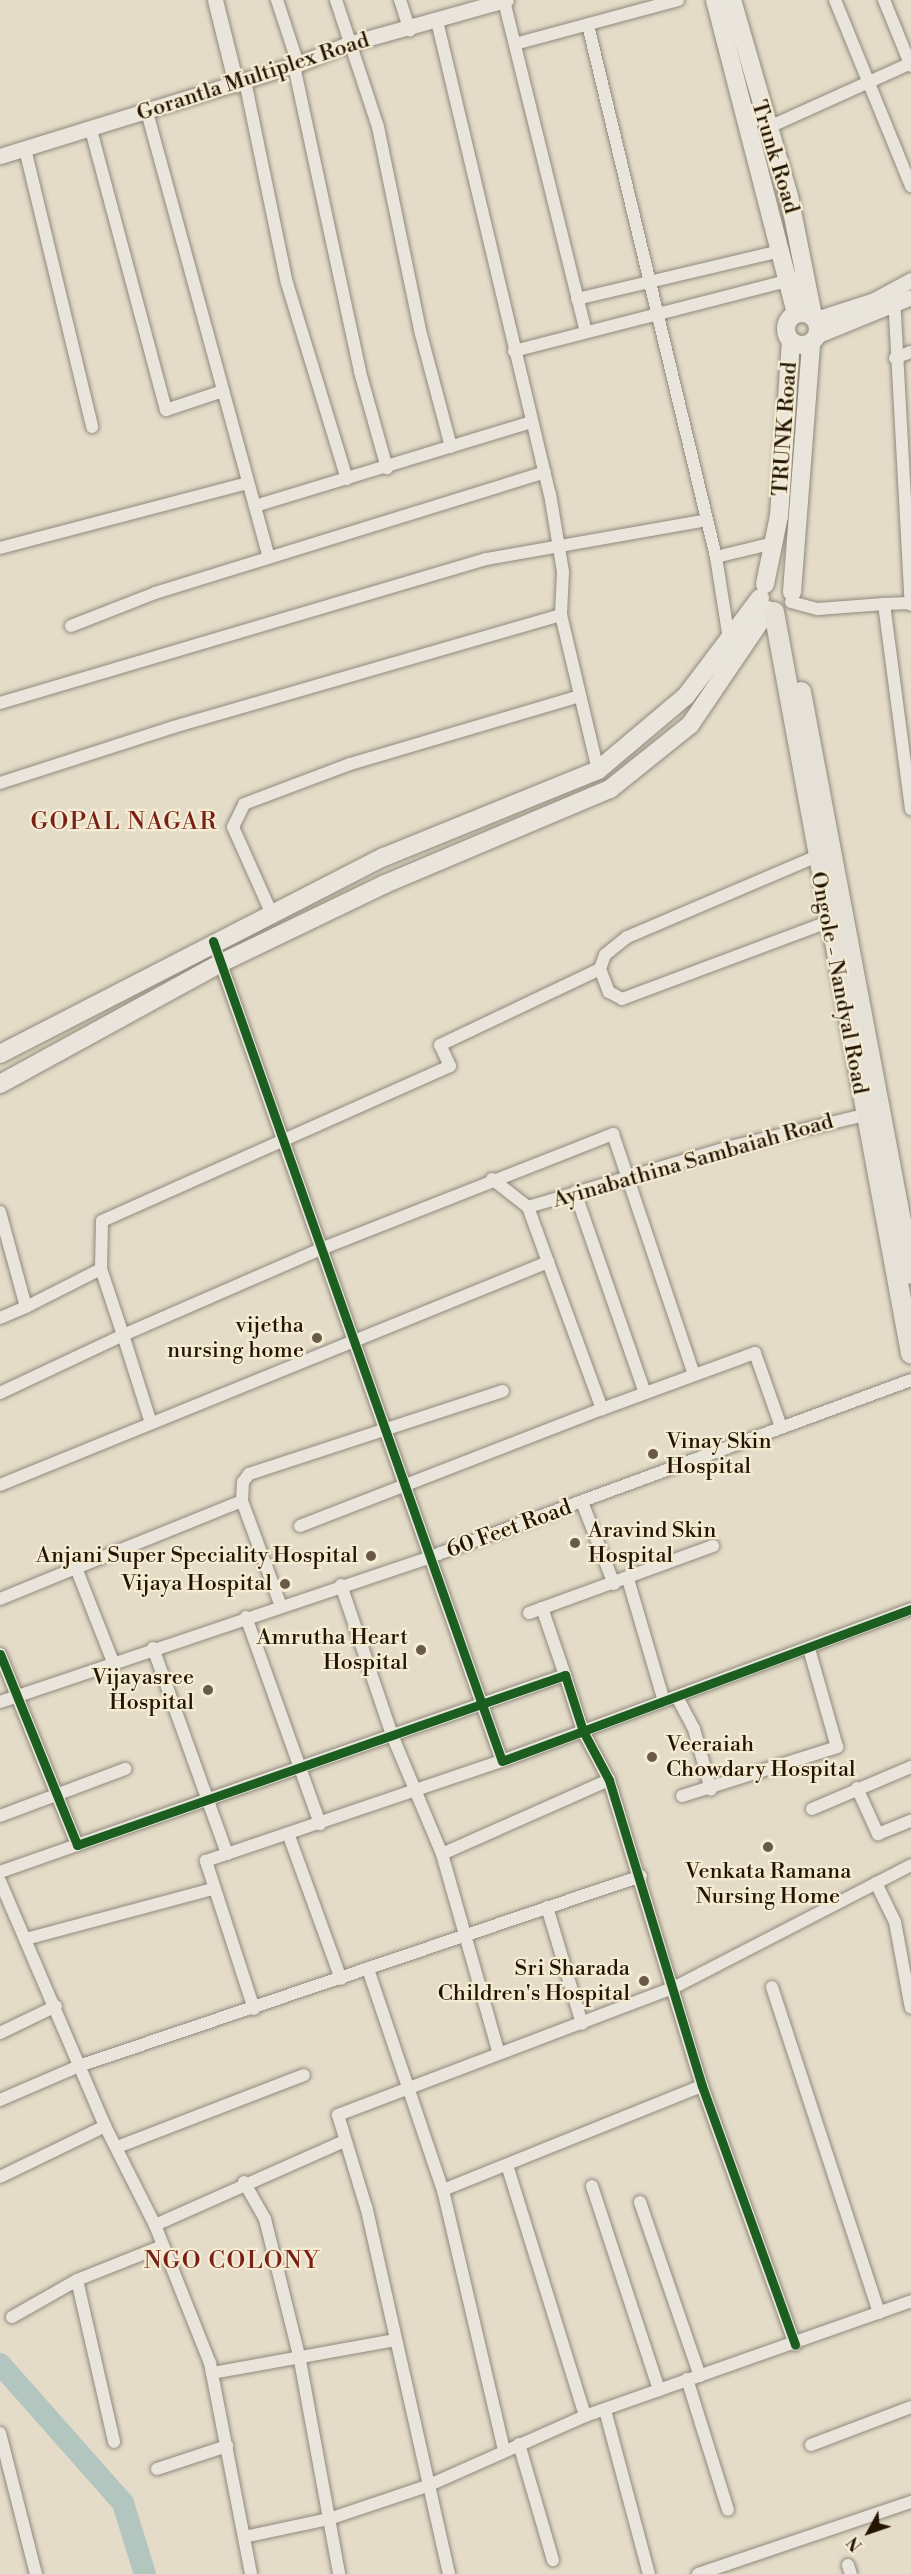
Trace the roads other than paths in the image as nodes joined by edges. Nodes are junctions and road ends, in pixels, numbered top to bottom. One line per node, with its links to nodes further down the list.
1 (215, 0): 19 (street)
2 (277, 0): 17 (street)
3 (336, 0): 14 (street)
4 (400, 0): 13 (street)
5 (678, 0): 12 (street)
6 (715, 0): 27 (main road, Trunk Road)
7 (732, 0): 21 (main road, Trunk Road)
8 (835, 0): 18 (street)
9 (884, 0): 16 (street)
10 (499, 1): 11 (street, Gorantla Multiplex Road); 15 (street)
11 (437, 21): 13 (street, Gorantla Multiplex Road); 36 (street)
12 (588, 26): 15 (street); 29 (street)
13 (410, 30): 14 (street, Gorantla Multiplex Road)
14 (348, 44): 17 (street, Gorantla Multiplex Road); 42 (street)
15 (515, 44): 31 (street)
16 (911, 64): 18 (street)
17 (296, 65): 19 (street, Gorantla Multiplex Road); 43 (street)
18 (871, 81): 21 (street); 25 (street)
19 (241, 82): 20 (street, Gorantla Multiplex Road); 45 (street)
20 (147, 112): 22 (street, Gorantla Multiplex Road); 39 (street)
21 (767, 128): 27 (main road, Trunk Road)
22 (91, 130): 23 (street, Gorantla Multiplex Road); 39 (street)
23 (25, 149): 24 (street, Gorantla Multiplex Road); 41 (street)
24 (1, 154)
25 (911, 186)
26 (776, 252): 29 (street)
27 (797, 279): 32 (street); 33 (main road, Trunk Road)
28 (911, 280): 30 (street)
29 (649, 282): 31 (street); 32 (street)
30 (900, 297): 33 (street); 38 (street)
31 (577, 298): 34 (street)
32 (656, 313): 34 (street); 48 (street)
33 (811, 325): 35 (main road); 35 (main road, TRUNK Road); 54 (main road)
34 (585, 329): 36 (street)
35 (791, 341): 49 (main road, TRUNK Road)
36 (514, 351): 40 (street)
37 (911, 352): 38 (street)
38 (895, 358): 56 (street)
39 (223, 391): 46 (street)
40 (532, 422): 42 (street); 44 (street)
41 (92, 427)
42 (451, 447): 43 (street)
43 (387, 468): 45 (street)
44 (545, 472): 50 (street); 52 (street)
45 (347, 478): 47 (street)
46 (248, 483): 47 (street); 51 (street)
47 (255, 506): 52 (street)
48 (707, 520): 50 (street); 53 (street)
49 (774, 543): 53 (street); 54 (main road, TRUNK Road)
50 (559, 546): 57 (street); 61 (street)
51 (0, 548)
52 (269, 557): 58 (street)
53 (716, 557): 59 (street)
54 (776, 601): 55 (street); 59 (main road); 65 (main road, Ongole - Nandyal Road); 69 (main road); 73 (main road, Ongole - Nandyal Road)
55 (884, 604): 56 (street); 64 (street)
56 (911, 604)
57 (561, 615): 60 (street); 63 (street)
58 (71, 626)
59 (729, 639): 62 (main road)
60 (579, 696): 62 (street); 66 (street)
61 (0, 703)
62 (598, 770): 66 (main road)
63 (0, 783)
64 (911, 809)
65 (815, 857): 67 (main road, Ongole - Nandyal Road); 70 (street)
66 (271, 912): 68 (main road)
67 (828, 922): 70 (street); 73 (main road, Ongole - Nandyal Road)
68 (213, 940): 69 (street); 71 (main road)
69 (219, 964): 72 (main road); 74 (street)
70 (600, 969): 74 (street)
71 (0, 1054)
72 (0, 1084)
73 (871, 1113): 75 (street, Ayinabathina Sambaiah Road); 83 (main road, Ongole - Nandyal Road); 88 (main road, Ongole - Nandyal Road)
74 (285, 1137): 80 (street); 82 (street)
75 (629, 1175): 76 (street); 77 (street, Ayinabathina Sambaiah Road); 89 (street)
76 (492, 1179): 78 (street); 80 (street)
77 (575, 1192): 78 (street, Ayinabathina Sambaiah Road); 93 (street)
78 (528, 1207): 81 (street, Ayinabathina Sambaiah Road)
79 (0, 1212): 84 (street)
80 (321, 1249): 86 (street); 87 (street)
81 (548, 1262): 87 (street); 94 (street, Ayinabathina Sambaiah Road)
82 (101, 1269): 84 (street); 86 (street)
83 (911, 1274)
84 (26, 1307): 85 (street)
85 (0, 1318)
86 (123, 1335): 92 (street); 95 (street)
87 (353, 1341): 95 (street); 97 (street)
88 (911, 1353)
89 (694, 1375): 93 (street); 96 (street)
90 (911, 1380): 96 (street, 60 Feet Road)
91 (503, 1391): 97 (street)
92 (0, 1393)
93 (645, 1393): 94 (street)
94 (602, 1409): 99 (street)
95 (150, 1420): 98 (street)
96 (780, 1424): 101 (street, 60 Feet Road)
97 (384, 1428): 99 (street); 100 (street)
98 (0, 1485)
99 (404, 1485): 102 (street); 104 (street)
100 (242, 1501): 105 (street); 110 (street)
101 (582, 1502): 104 (street, 60 Feet Road); 107 (street)
102 (300, 1526)
103 (713, 1545): 106 (street)
104 (430, 1557): 108 (street, 60 Feet Road); 124 (street)
105 (76, 1568): 109 (street); 118 (street)
106 (628, 1579): 107 (street); 123 (street)
107 (614, 1584): 111 (street)
108 (341, 1585): 110 (street, 60 Feet Road); 126 (street)
109 (0, 1599)
110 (280, 1604): 114 (street, 60 Feet Road)
111 (542, 1608): 113 (street); 119 (street)
112 (911, 1609): 116 (street)
113 (529, 1613)
114 (246, 1617): 115 (street, 60 Feet Road); 128 (street)
115 (153, 1648): 118 (street, 60 Feet Road); 137 (street)
116 (809, 1649): 121 (street); 133 (street)
117 (0, 1654): 120 (street)
118 (113, 1662): 120 (street, 60 Feet Road)
119 (565, 1674): 124 (street); 125 (street)
120 (17, 1695): 122 (street, 60 Feet Road); 135 (street)
121 (677, 1697): 123 (street); 133 (street)
122 (0, 1701)
123 (664, 1701): 125 (street)
124 (482, 1705): 126 (street); 127 (street)
125 (583, 1731): 127 (street); 131 (street)
126 (392, 1735): 128 (street); 134 (street)
127 (502, 1761): 134 (street)
128 (299, 1766): 137 (street); 141 (street)
129 (911, 1767): 132 (street)
130 (125, 1770): 135 (street)
131 (609, 1780): 145 (street); 148 (street)
132 (857, 1788): 138 (street); 140 (street)
133 (711, 1790): 136 (street)
134 (415, 1791): 141 (street); 145 (street)
135 (57, 1793): 139 (street); 143 (street)
136 (682, 1796)
137 (207, 1797): 143 (street); 144 (street)
138 (812, 1809)
139 (0, 1816)
140 (911, 1821)
141 (320, 1824): 142 (street)
142 (289, 1836): 144 (street); 156 (street)
143 (77, 1845): 147 (street)
144 (227, 1854): 151 (street)
145 (442, 1854): 153 (street)
146 (911, 1866): 150 (street)
147 (0, 1872)
148 (641, 1876): 152 (street); 157 (street)
149 (0, 1881): 154 (street)
150 (876, 1883): 157 (street); 160 (street)
151 (212, 1889): 154 (street); 161 (street)
152 (547, 1907): 153 (street); 162 (street)
153 (464, 1934): 155 (street); 164 (street)
154 (26, 1939): 159 (street)
155 (368, 1969): 156 (street); 167 (street)
156 (341, 1979): 161 (street)
157 (675, 1987): 162 (street); 168 (street)
158 (772, 1987): 183 (street)
159 (56, 2006): 163 (street); 165 (street)
160 (911, 2008)
161 (254, 2009): 165 (street)
162 (582, 2024): 164 (street)
163 (0, 2033)
164 (498, 2050): 167 (street)
165 (80, 2066): 169 (street); 170 (street)
166 (304, 2075): 172 (street)
167 (408, 2085): 171 (street); 177 (street)
168 (702, 2086): 173 (street); 186 (street)
169 (0, 2100)
170 (105, 2126): 172 (street); 174 (street)
171 (345, 2141): 175 (street); 185 (street)
172 (120, 2146): 179 (street)
173 (507, 2165): 177 (street); 194 (street)
174 (0, 2177)
175 (244, 2182): 179 (street); 187 (street)
176 (592, 2186): 191 (street)
177 (443, 2190): 200 (street)
178 (640, 2202): 189 (street)
179 (155, 2225): 180 (street)
180 (160, 2247): 181 (street); 188 (street)
181 (77, 2280): 184 (street); 196 (street)
182 (911, 2301): 183 (street)
183 (879, 2313): 186 (street)
184 (12, 2317)
185 (395, 2340): 187 (street); 202 (street)
186 (795, 2345): 189 (street)
187 (299, 2355): 188 (street); 205 (street)
188 (212, 2373): 199 (street)
189 (700, 2376): 190 (street)
190 (687, 2379): 191 (street); 204 (street)
191 (659, 2390): 193 (street)
192 (911, 2407): 198 (street)
193 (605, 2410): 194 (street); 212 (street)
194 (585, 2416): 197 (street)
195 (2, 2438): 208 (street)
196 (114, 2442)
197 (519, 2444): 200 (street); 207 (street)
198 (811, 2445)
199 (227, 2446): 201 (street); 206 (street)
200 (504, 2450): 202 (street)
201 (157, 2469)
202 (428, 2486): 205 (street); 211 (street)
203 (911, 2502): 213 (street)
204 (728, 2510)
205 (329, 2519): 206 (street); 210 (street)
206 (244, 2537): 209 (street)
207 (553, 2560)
208 (36, 2574)
209 (251, 2574)
210 (339, 2574)
211 (449, 2574)
212 (649, 2574)
213 (698, 2574)

